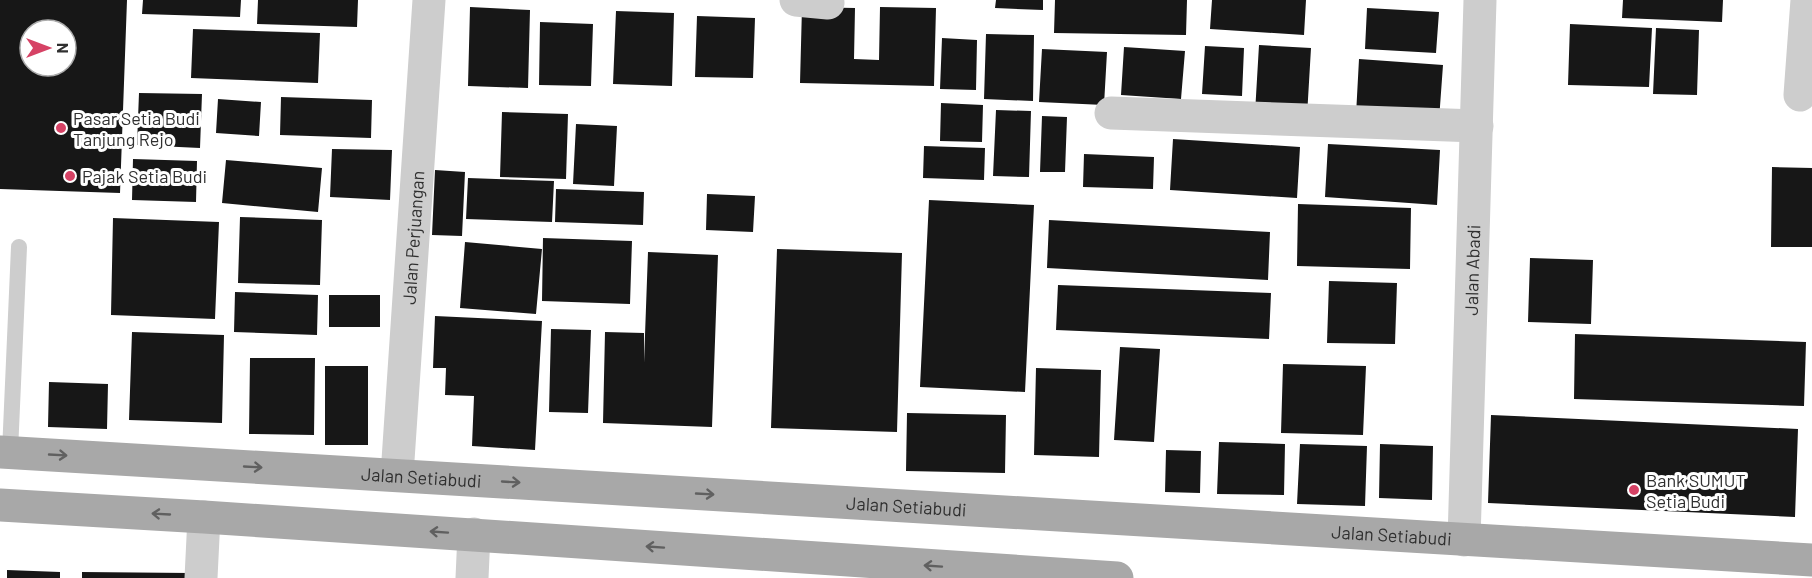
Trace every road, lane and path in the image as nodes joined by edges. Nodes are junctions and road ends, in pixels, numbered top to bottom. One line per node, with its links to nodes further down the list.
1 (429, 0): 11 (street, Jalan Perjuangan)
2 (796, 0): 5 (street)
3 (1480, 0): 8 (street, Jalan Abadi)
4 (1807, 0): 6 (street)
5 (828, 3)
6 (1800, 95)
7 (1110, 113): 8 (street)
8 (1477, 126): 15 (street, Jalan Abadi)
9 (19, 247): 10 (lane)
10 (5, 452): 11 (main road, Jalan Setiabudi, one-way to 11)
11 (397, 475): 15 (main road, Jalan Setiabudi, one-way to 15)
12 (0, 506): 13 (main road, one-way to 12)
13 (204, 517): 14 (main road, one-way to 13); 18 (street)
14 (474, 534): 17 (main road, one-way to 14); 19 (street)
15 (1464, 540): 16 (main road, Jalan Setiabudi)
16 (1812, 560)
17 (810, 568): 20 (main road, one-way to 17)
18 (201, 578)
19 (472, 578)
20 (1117, 578)

